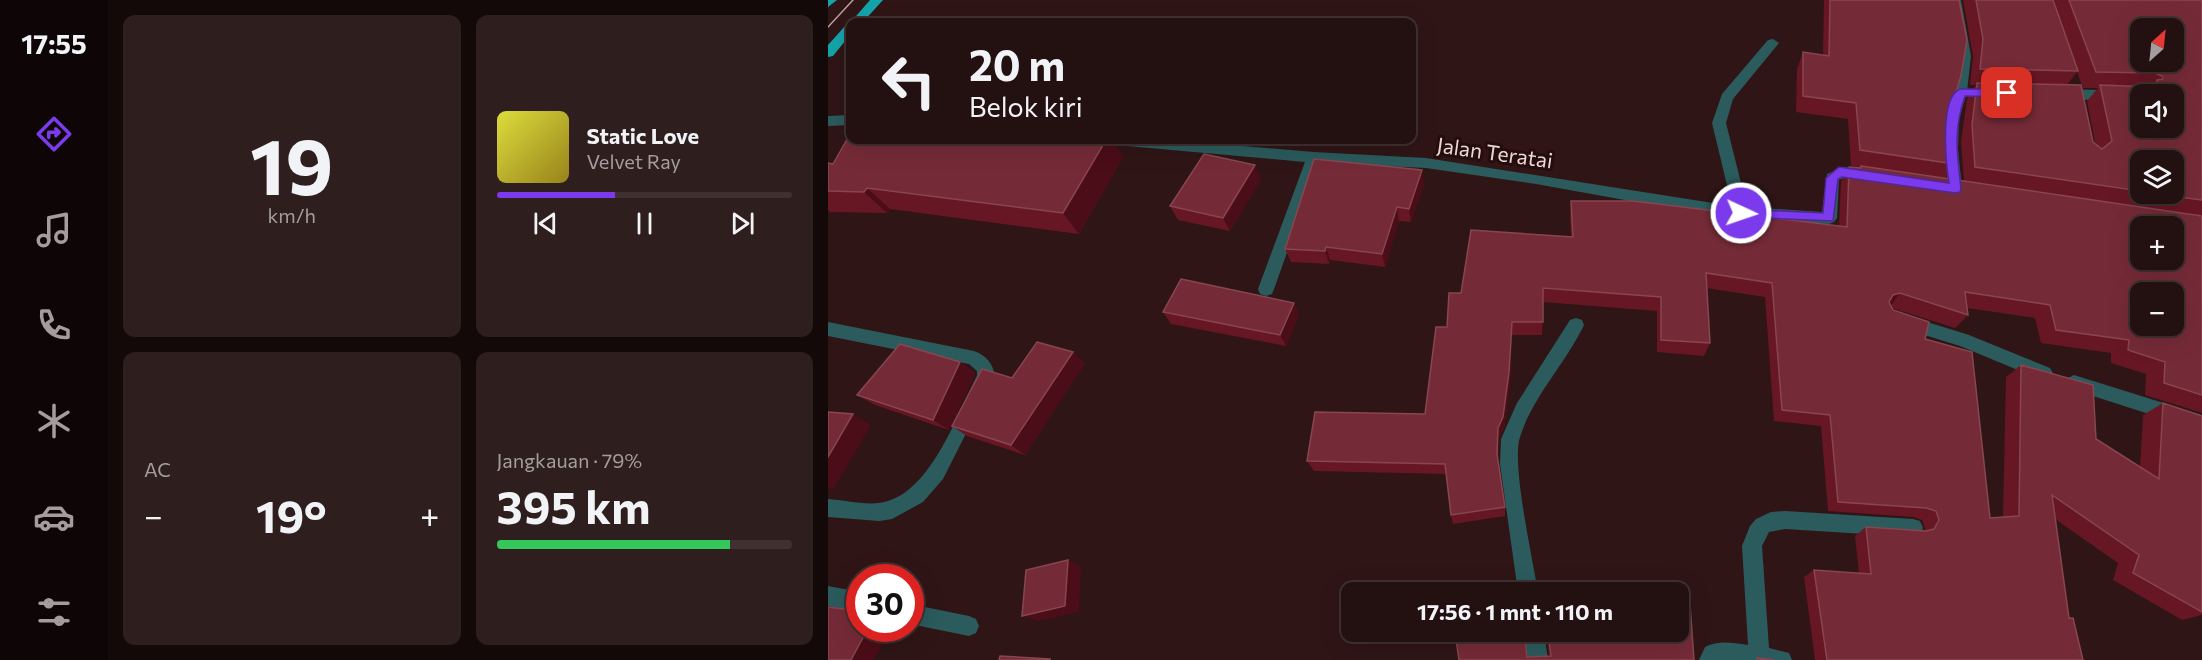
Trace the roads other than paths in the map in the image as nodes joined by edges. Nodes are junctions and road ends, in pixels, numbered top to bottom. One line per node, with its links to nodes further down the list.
1 (877, 0): 3 (highway)
2 (1955, 0): 14 (street)
3 (860, 18)
4 (846, 33): 6 (highway)
5 (1773, 43): 15 (street)
6 (828, 53)
7 (2041, 94): 8 (street)
8 (2130, 96)
9 (846, 120): 10 (street)
10 (828, 121)
11 (1163, 144): 12 (street, Jalan Teratai)
12 (1314, 157): 15 (street, Jalan Teratai); 16 (street)
13 (1885, 178): 15 (street, Jalan Teratai)
14 (1955, 188)
15 (1741, 213)
16 (1266, 289)
17 (1888, 316): 20 (street)
18 (1576, 325): 23 (street)
19 (828, 329): 21 (street)
20 (2202, 423)
21 (828, 508)
22 (1912, 528): 29 (street)
23 (1527, 582)
24 (828, 596): 25 (street)
25 (846, 600)
26 (924, 617): 27 (street)
27 (969, 626)
28 (1535, 642): 30 (street)
29 (1759, 657): 31 (street); 32 (street)
30 (1538, 660)
31 (1709, 660)
32 (1782, 660)

